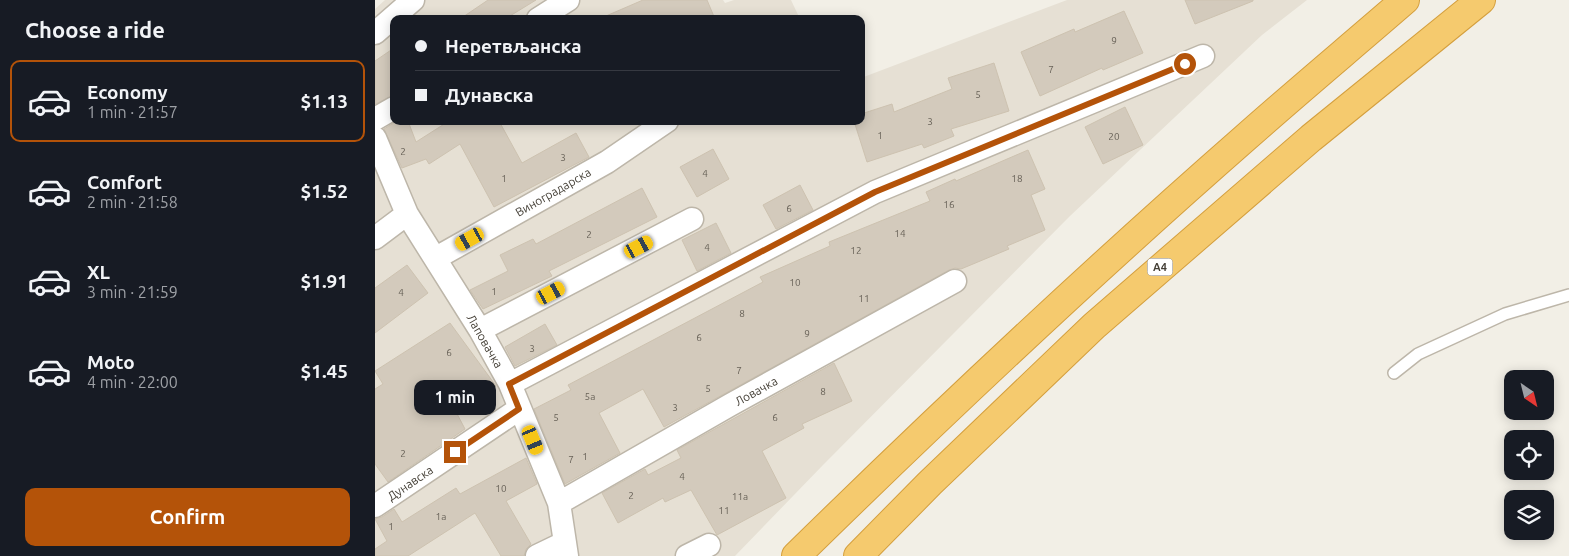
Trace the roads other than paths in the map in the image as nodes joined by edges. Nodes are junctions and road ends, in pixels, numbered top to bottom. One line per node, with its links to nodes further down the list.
1 (413, 0): 5 (street)
2 (568, 0): 6 (street)
3 (1405, 0): 30 (highway)
4 (1481, 0): 31 (highway, A4)
5 (396, 15)
6 (544, 15)
7 (390, 20): 8 (street)
8 (375, 33)
9 (1203, 56): 22 (street)
10 (390, 110): 11 (street)
11 (375, 119)
12 (661, 125): 17 (street, Виноградарска)
13 (375, 138): 14 (street, Лаповачка)
14 (407, 214): 16 (street); 17 (street, Лаповачка)
15 (692, 219): 20 (street)
16 (375, 238)
17 (436, 258): 20 (street, Лаповачка)
18 (955, 281): 24 (street, Ловачка)
19 (1569, 295): 21 (lane)
20 (480, 330): 22 (street, Лаповачка)
21 (1395, 373)
22 (509, 384): 23 (street, Лаповачка)
23 (519, 409): 24 (street, Лаповачка); 25 (street, Дунавска)
24 (559, 503): 27 (street, Лаповачка)
25 (375, 506)
26 (709, 545): 29 (street)
27 (565, 549): 28 (street)
28 (537, 556)
29 (687, 556)
30 (796, 556)
31 (858, 556)

